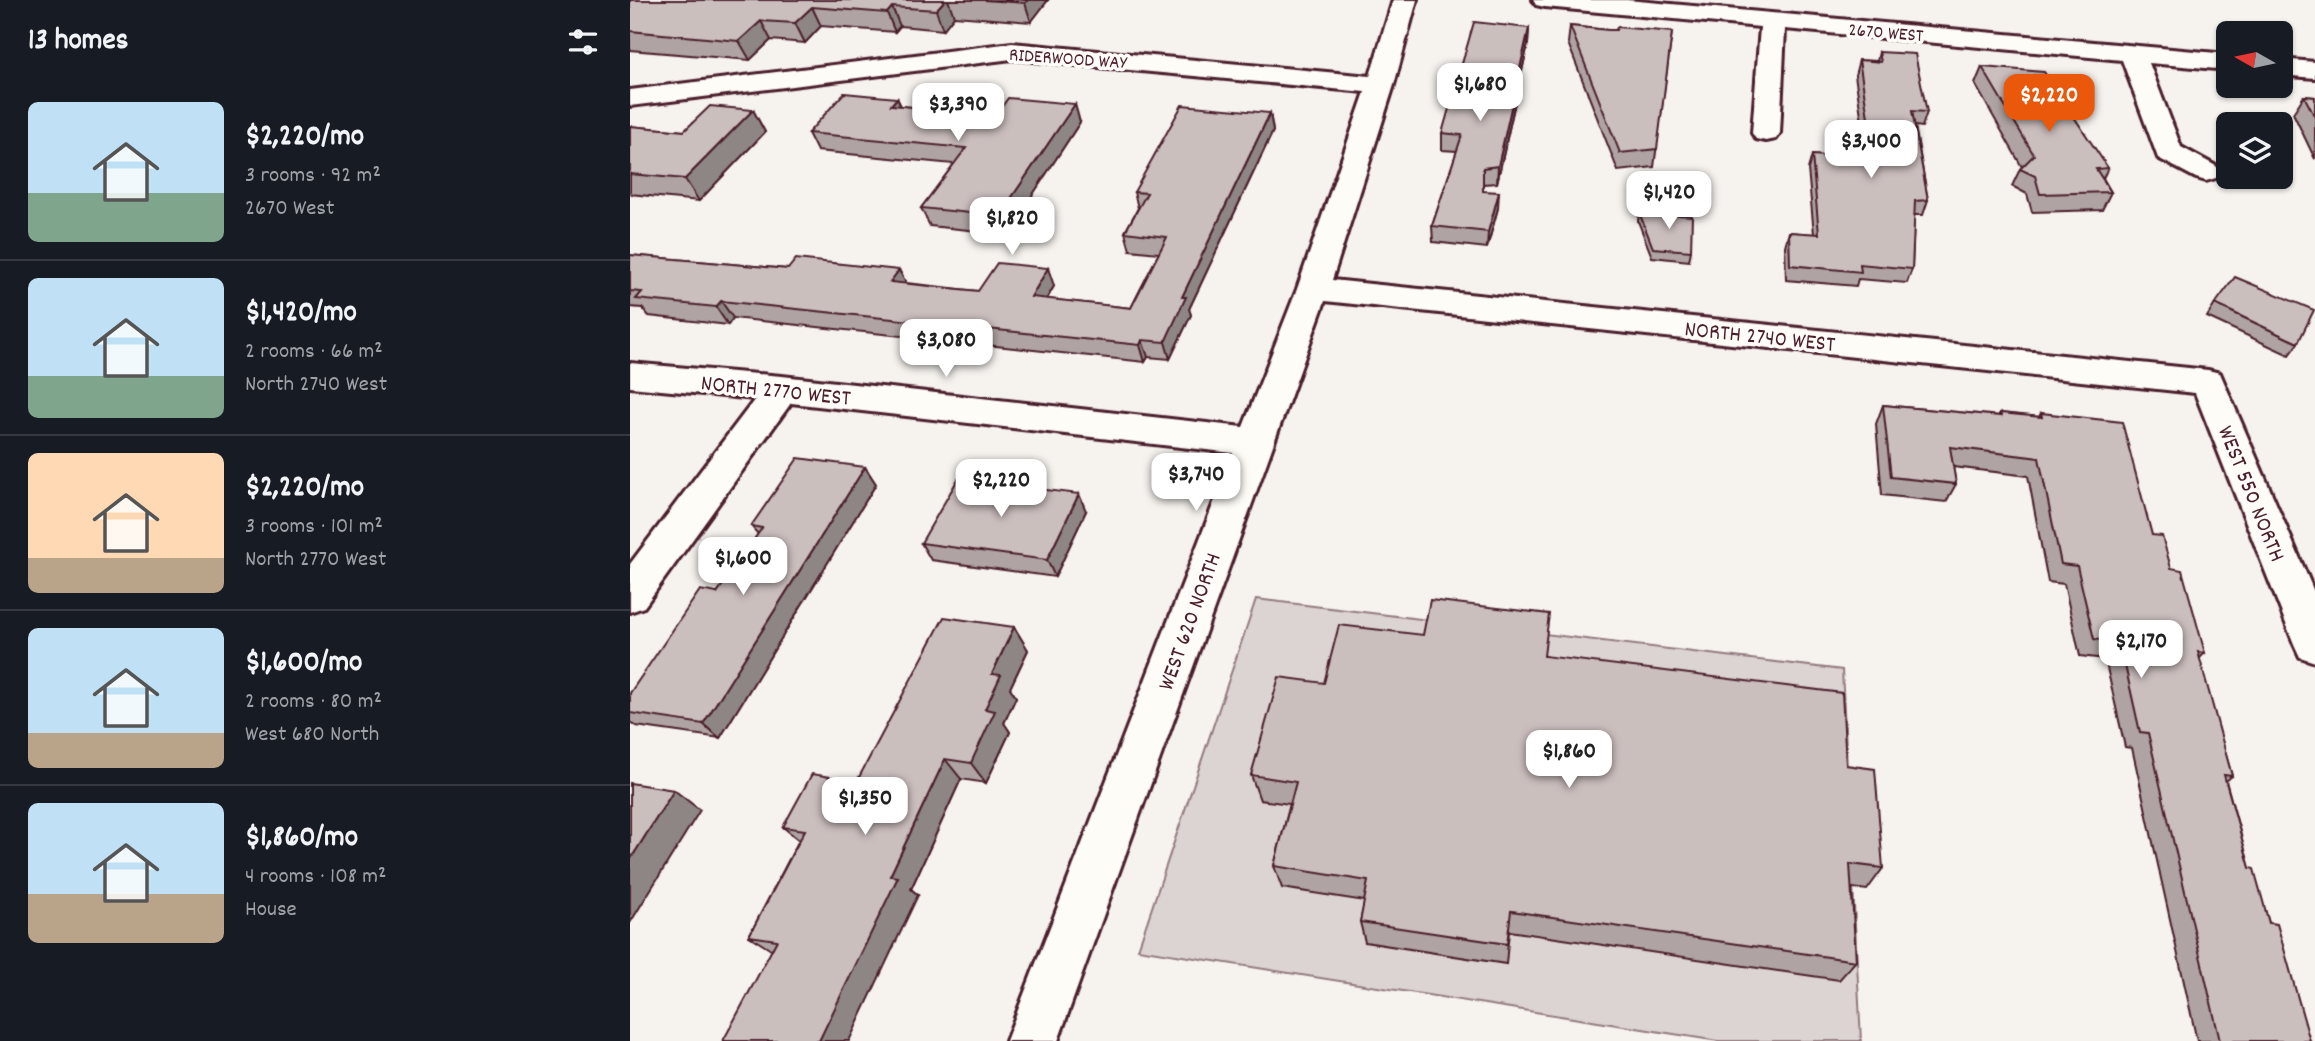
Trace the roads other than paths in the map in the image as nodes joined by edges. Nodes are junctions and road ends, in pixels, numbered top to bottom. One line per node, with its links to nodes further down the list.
1 (1405, 0): 8 (street, WEST 620 NORTH)
2 (1545, 0): 3 (street, 2670 WEST)
3 (1773, 21): 4 (street, 2670 WEST); 10 (street)
4 (2133, 54): 5 (street, 2670 WEST); 11 (street)
5 (2216, 61)
6 (2293, 68): 7 (street)
7 (2315, 70)
8 (1381, 85): 9 (street, RIDERWOOD WAY); 12 (street, WEST 620 NORTH)
9 (630, 98)
10 (1766, 133)
11 (2206, 172)
12 (1313, 289): 14 (street, NORTH 2740 WEST); 16 (street, WEST 620 NORTH)
13 (630, 375): 15 (street, NORTH 2770 WEST)
14 (2207, 382): 18 (street, WEST 550 NORTH)
15 (782, 389): 16 (street, NORTH 2770 WEST); 17 (street)
16 (1255, 442): 19 (street, WEST 620 NORTH)
17 (630, 595)
18 (2315, 644)
19 (1032, 1041)

